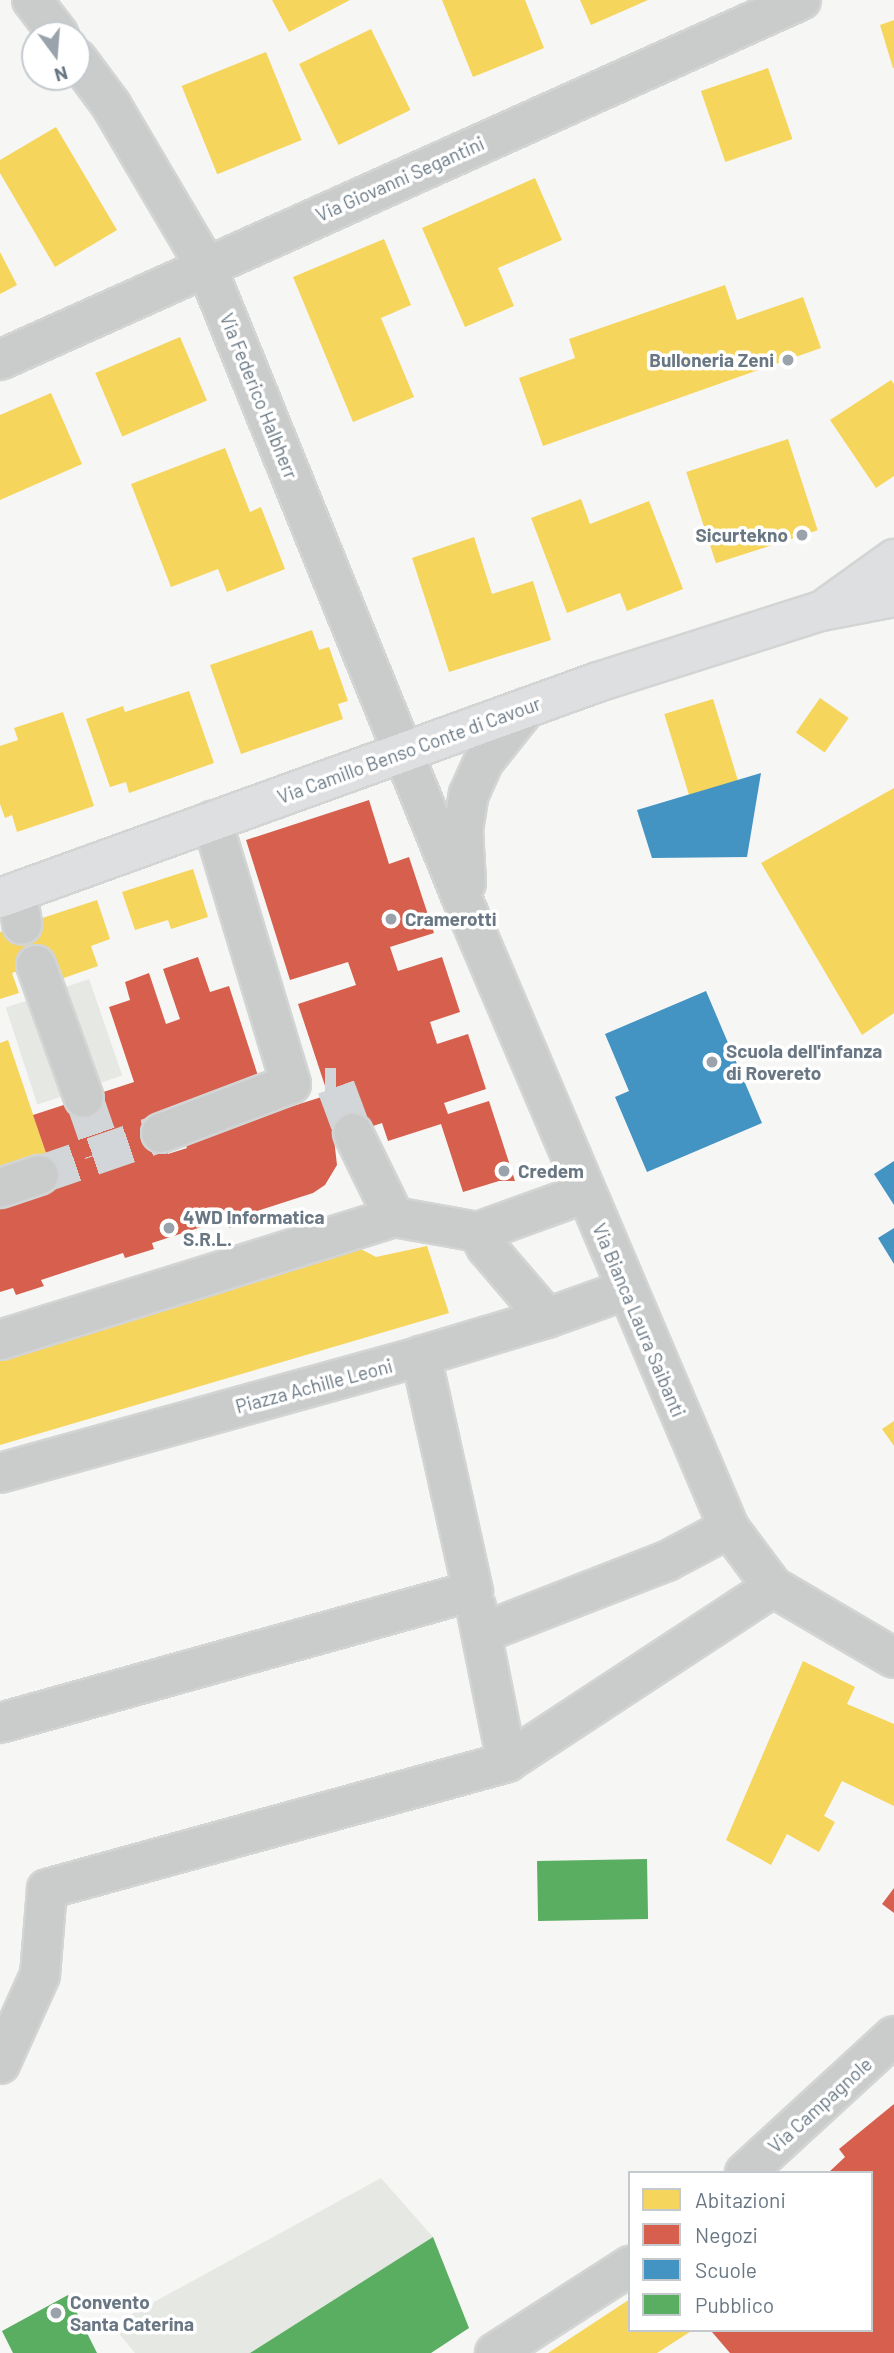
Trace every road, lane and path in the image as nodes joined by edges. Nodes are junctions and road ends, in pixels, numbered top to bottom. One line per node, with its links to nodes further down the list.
1 (32, 0): 4 (street)
2 (802, 0): 3 (street, Via Giovanni Segantini)
3 (755, 9): 6 (street, Via Giovanni Segantini)
4 (48, 21)
5 (91, 78): 6 (street, Via Federico Halbherr)
6 (206, 265): 7 (street, Via Giovanni Segantini); 12 (street, Via Federico Halbherr)
7 (0, 360)
8 (894, 559): 10 (main road, Via Camillo Benso Conte di Cavour)
9 (894, 597): 10 (main road, Via Camillo Benso Conte di Cavour)
10 (821, 611): 11 (main road, Via Camillo Benso Conte di Cavour)
11 (526, 708): 12 (main road, Via Camillo Benso Conte di Cavour); 15 (street, Via Bianca Laura Saibanti)
12 (402, 752): 13 (main road, Via Camillo Benso Conte di Cavour); 15 (street, Via Bianca Laura Saibanti)
13 (212, 821): 14 (main road, Via Camillo Benso Conte di Cavour); 18 (street)
14 (13, 905)
15 (468, 913): 22 (street, Via Bianca Laura Saibanti)
16 (36, 965): 17 (street)
17 (84, 1098)
18 (161, 1133)
19 (352, 1133): 23 (street)
20 (38, 1175): 21 (street)
21 (0, 1188)
22 (586, 1193): 24 (street); 25 (street, Via Bianca Laura Saibanti)
23 (394, 1217): 24 (street); 27 (street)
24 (478, 1232): 26 (street)
25 (625, 1290): 26 (street, Piazza Achille Leoni); 30 (street, Via Bianca Laura Saibanti)
26 (547, 1318): 28 (street, Piazza Achille Leoni)
27 (0, 1340)
28 (421, 1356): 29 (street, Piazza Achille Leoni); 32 (street)
29 (0, 1473)
30 (729, 1528): 31 (street, Via Bianca Laura Saibanti); 33 (street)
31 (773, 1587): 34 (street, Via Bianca Laura Saibanti); 36 (street)
32 (473, 1591): 33 (street); 35 (street)
33 (482, 1633): 36 (street)
34 (894, 1658)
35 (0, 1723)
36 (507, 1762): 38 (street)
37 (894, 2036): 39 (street, Via Campagnole)
38 (0, 2064)
39 (747, 2171)
40 (628, 2267): 41 (street)
41 (495, 2353)

